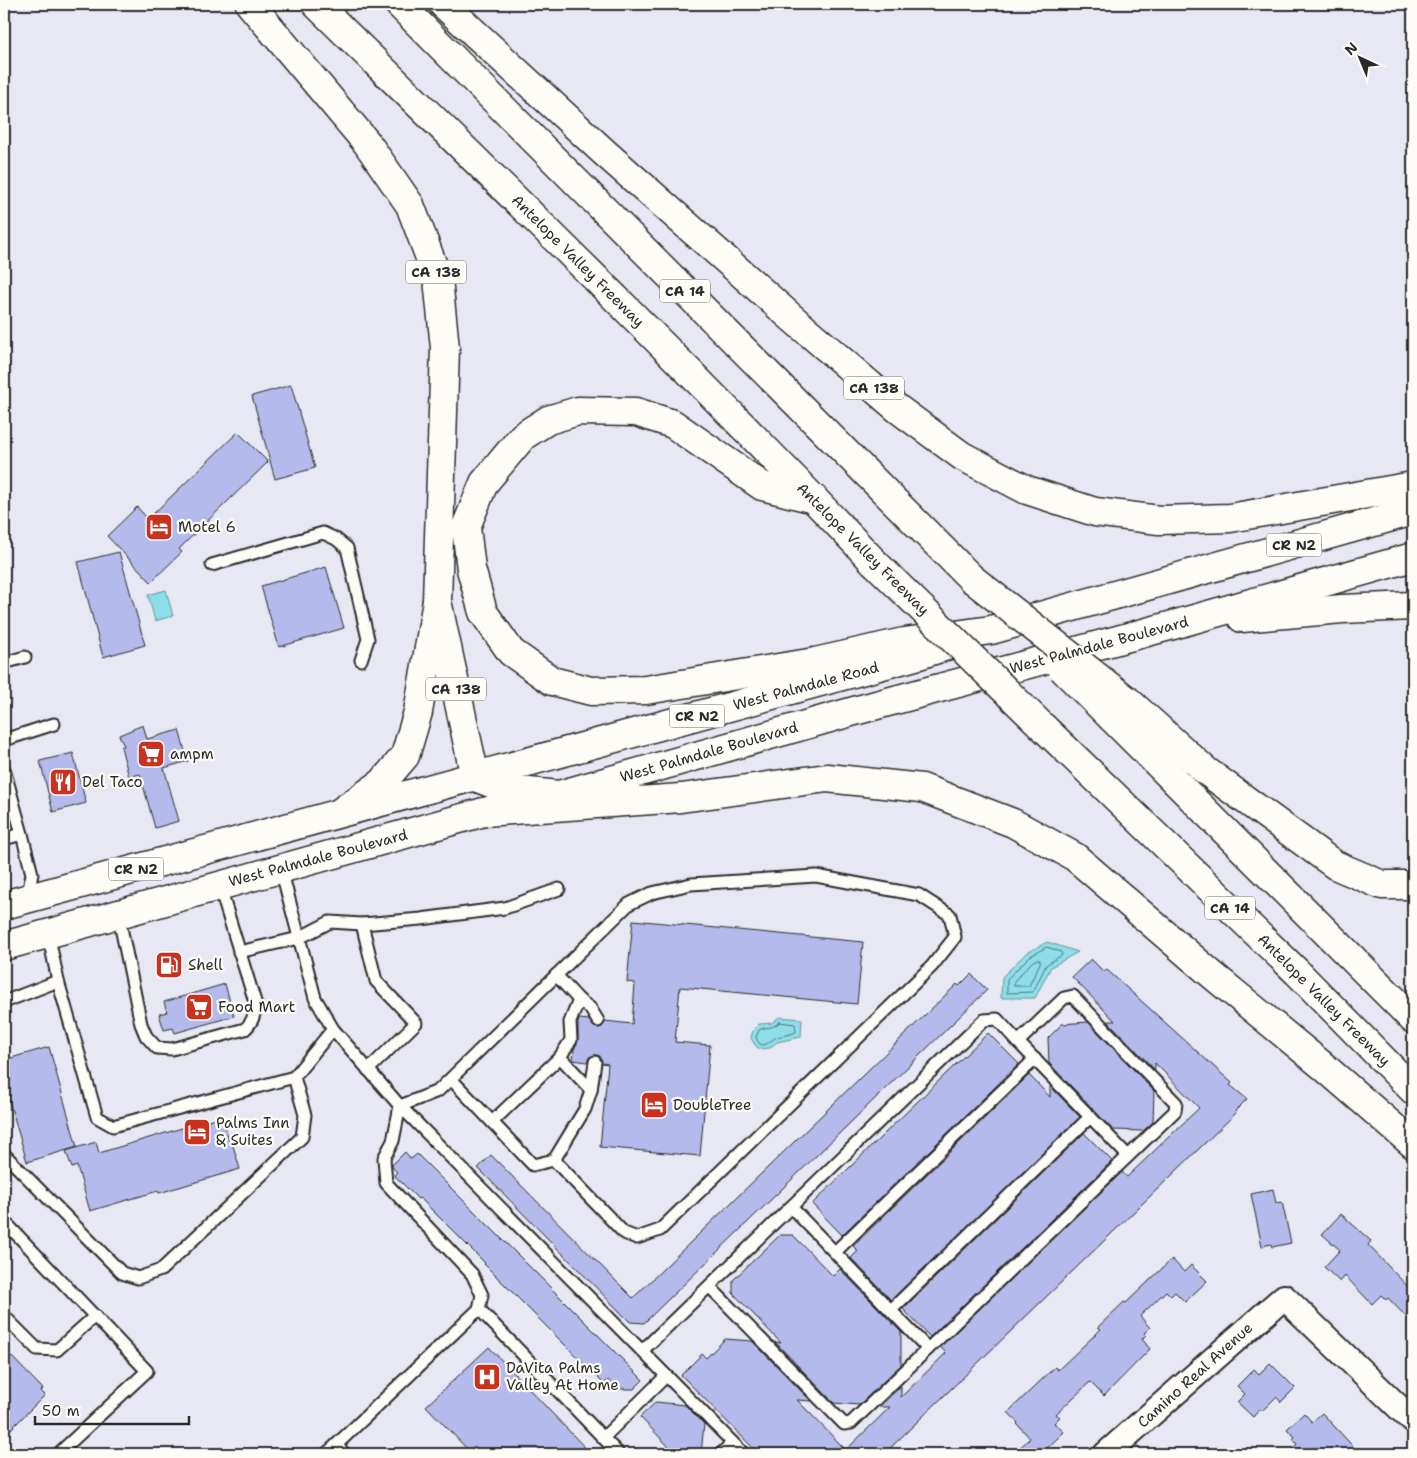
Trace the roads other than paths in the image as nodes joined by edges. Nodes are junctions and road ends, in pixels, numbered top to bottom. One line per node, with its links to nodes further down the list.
1 (250, 4): 10 (main road, CA 138)
2 (316, 4): 6 (main road, Antelope Valley Freeway / CA 14)
3 (399, 4): 17 (main road, CA 14, bridge)
4 (443, 4): 5 (main road, CA 138)
5 (1413, 486)
6 (814, 499): 13 (main road); 56 (main road, Antelope Valley Freeway / CA 14, bridge)
7 (1413, 512): 13 (main road, CR N2)
8 (1413, 557): 12 (main road, West Palmdale Boulevard)
9 (212, 565): 15 (lane)
10 (437, 600): 21 (main road, CA 138); 24 (main road)
11 (1413, 606): 12 (main road)
12 (1173, 625): 22 (main road, West Palmdale Boulevard)
13 (991, 630): 21 (main road, West Palmdale Road / CR N2)
14 (26, 657): 16 (lane)
15 (361, 660)
16 (4, 663)
17 (1120, 709): 31 (main road); 45 (main road, CA 14)
18 (54, 724): 19 (lane)
19 (4, 740)
20 (4, 773): 26 (lane)
21 (475, 777): 22 (main road); 24 (main road, CR N2)
22 (559, 795): 23 (main road, West Palmdale Boulevard / CR N2)
23 (484, 812): 29 (main road, West Palmdale Boulevard / CR N2); 60 (main road)
24 (339, 813): 25 (main road, CR N2)
25 (268, 833): 28 (main road, CR N2); 29 (main road)
26 (22, 834): 27 (lane); 33 (lane)
27 (4, 839)
28 (163, 861): 33 (main road, CR N2); 37 (main road)
29 (281, 868): 30 (main road, West Palmdale Boulevard / CR N2); 38 (lane)
30 (219, 885): 34 (main road, West Palmdale Boulevard / CR N2); 40 (lane)
31 (1413, 885)
32 (559, 889): 35 (lane)
33 (15, 902): 36 (main road)
34 (118, 913): 37 (main road, West Palmdale Boulevard / CR N2); 40 (lane)
35 (362, 924): 38 (lane); 52 (lane)
36 (4, 928)
37 (48, 933): 39 (main road, West Palmdale Boulevard / CR N2); 42 (lane)
38 (299, 938): 40 (lane); 47 (lane)
39 (4, 946)
40 (239, 952)
41 (556, 975): 43 (lane); 54 (lane); 63 (lane)
42 (58, 981): 44 (lane); 53 (lane)
43 (579, 1000): 46 (lane); 49 (lane)
44 (4, 1002)
45 (1413, 1019)
46 (598, 1021)
47 (332, 1029): 52 (lane); 53 (lane)
48 (1018, 1042): 50 (lane); 62 (lane); 64 (lane)
49 (560, 1057): 55 (lane); 59 (lane)
50 (1035, 1059): 58 (lane); 66 (lane)
51 (595, 1062): 55 (lane)
52 (368, 1070): 57 (lane)
53 (294, 1077): 61 (lane)
54 (450, 1079): 57 (lane); 59 (lane)
55 (591, 1090): 63 (lane)
56 (1413, 1090)
57 (400, 1106): 68 (lane); 73 (lane)
58 (1090, 1117): 62 (lane); 69 (lane)
59 (492, 1122): 63 (lane)
60 (1413, 1144)
61 (4, 1154)
62 (1128, 1156): 72 (lane)
63 (554, 1160)
64 (791, 1207): 66 (lane); 67 (lane)
65 (4, 1221): 71 (lane)
66 (835, 1252): 69 (lane)
67 (709, 1286): 72 (lane); 73 (lane)
68 (479, 1309): 76 (lane); 78 (lane)
69 (891, 1310): 72 (lane)
70 (4, 1316): 71 (lane)
71 (95, 1316): 79 (lane)
72 (928, 1349)
73 (642, 1351): 74 (lane)
74 (666, 1376): 76 (lane); 77 (lane)
75 (1413, 1421): 85 (street, Camino Real Avenue)
76 (603, 1438): 82 (lane)
77 (732, 1443): 83 (lane); 84 (lane)
78 (336, 1445): 80 (lane); 81 (lane)
79 (58, 1454)
80 (326, 1454)
81 (345, 1454)
82 (617, 1454)
83 (720, 1454)
84 (744, 1454)
85 (1106, 1454)

